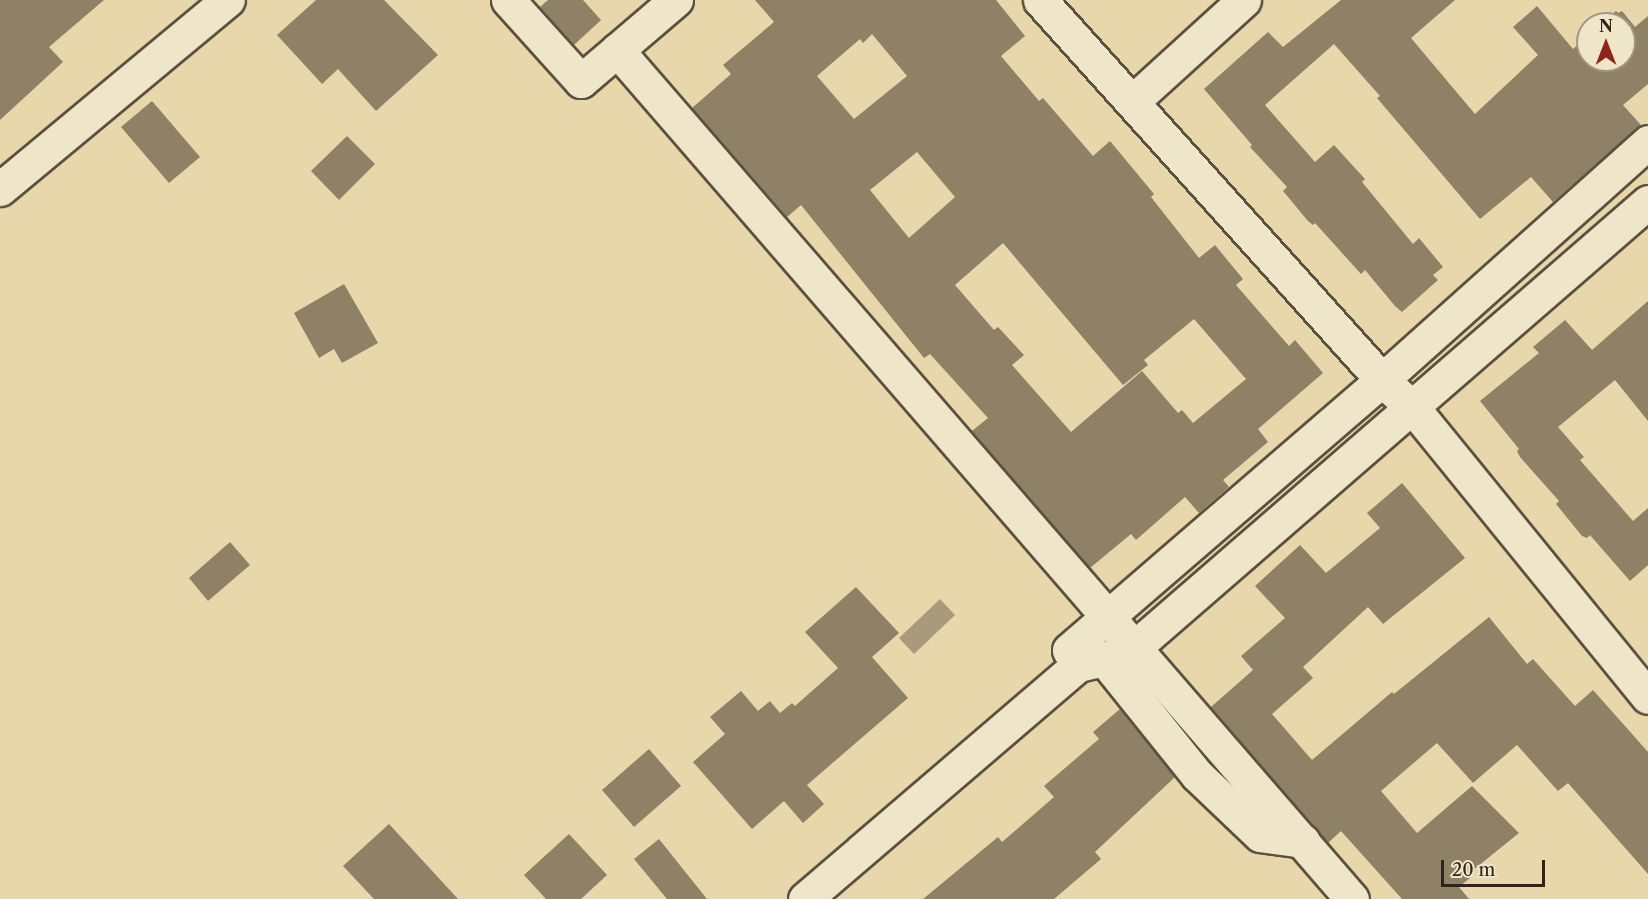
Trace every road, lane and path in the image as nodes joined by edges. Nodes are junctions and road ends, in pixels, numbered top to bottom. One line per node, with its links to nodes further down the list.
1 (228, 0): 9 (street)
2 (508, 0): 6 (street)
3 (676, 0): 6 (street)
4 (1041, 0): 7 (street)
5 (1244, 0): 7 (street)
6 (617, 50): 13 (street)
7 (1133, 101): 11 (street)
8 (1648, 142): 11 (street)
9 (0, 189)
10 (1648, 202): 12 (street)
11 (1382, 380): 12 (street); 13 (street)
12 (1413, 408): 14 (street); 16 (street)
13 (1107, 616): 14 (street); 15 (street)
14 (1135, 647): 15 (street); 17 (street)
15 (1084, 658): 17 (street); 18 (street)
16 (1648, 697)
17 (1303, 841): 19 (street)
18 (805, 899)
19 (1352, 899)

